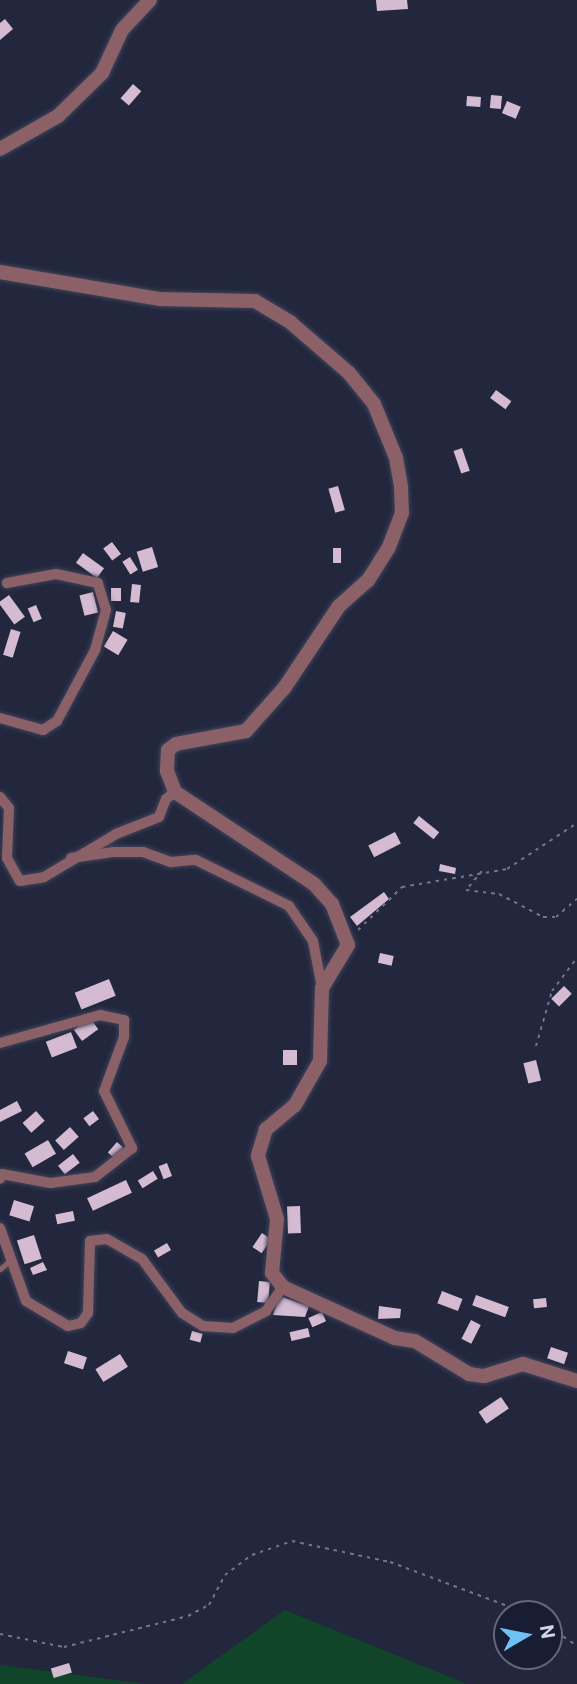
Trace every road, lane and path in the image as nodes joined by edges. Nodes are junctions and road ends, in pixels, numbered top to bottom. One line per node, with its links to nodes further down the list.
1 (150, 0): 2 (street)
2 (0, 149)
3 (0, 272): 6 (street)
4 (7, 583): 5 (street)
5 (0, 718)
6 (175, 792): 10 (street); 13 (street)
7 (0, 797): 9 (street)
8 (577, 823): 11 (path)
9 (3, 853): 10 (street)
10 (71, 858): 15 (street)
11 (483, 870): 12 (path); 13 (path)
12 (577, 900)
13 (348, 946): 15 (street)
14 (577, 958): 17 (path)
15 (322, 988): 21 (street)
16 (0, 1043): 18 (street)
17 (536, 1046)
18 (0, 1179)
19 (0, 1228): 20 (street)
20 (4, 1265): 21 (street)
21 (283, 1287): 22 (street)
22 (577, 1381)
23 (493, 1601): 24 (path)
24 (0, 1634)

